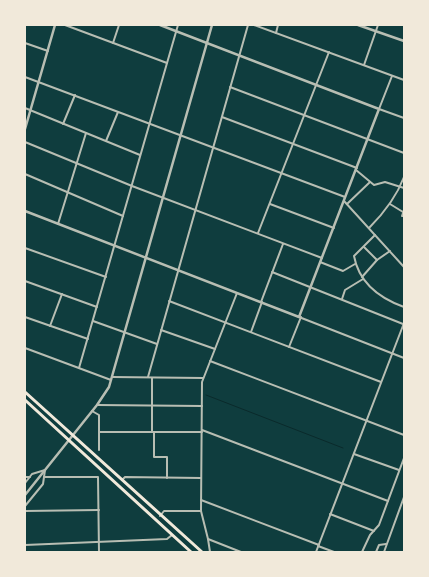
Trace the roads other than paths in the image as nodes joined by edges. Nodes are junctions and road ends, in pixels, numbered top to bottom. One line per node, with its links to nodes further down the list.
1 (55, 25): 19 (street)
2 (65, 25): 16 (street)
3 (119, 25): 16 (street)
4 (160, 25): 12 (street)
5 (178, 25): 12 (street)
6 (212, 25): 17 (street)
7 (248, 25): 21 (street)
8 (254, 25): 14 (street)
9 (278, 25): 14 (street)
10 (358, 25): 13 (street)
11 (378, 25): 13 (street)
12 (176, 31): 17 (street); 22 (street)
13 (376, 31): 15 (street); 23 (street)
14 (276, 33): 20 (street)
15 (404, 41)
16 (113, 43): 22 (street)
17 (207, 43): 21 (street); 42 (street)
18 (25, 44): 19 (street)
19 (48, 51): 27 (street)
20 (329, 52): 23 (street); 28 (street)
21 (239, 55): 28 (street); 29 (street)
22 (167, 63): 39 (street)
23 (364, 65): 24 (street)
24 (392, 76): 26 (street); 32 (street)
25 (25, 77): 27 (street)
26 (404, 80)
27 (39, 82): 30 (street); 33 (street)
28 (316, 85): 32 (street); 35 (street)
29 (230, 87): 35 (street); 36 (street)
30 (75, 95): 34 (street); 38 (street)
31 (25, 108): 33 (street)
32 (379, 109): 37 (street); 43 (street)
33 (31, 110): 38 (street); 40 (street)
34 (118, 112): 39 (street); 44 (street)
35 (305, 115): 43 (street); 46 (street)
36 (222, 117): 46 (street); 47 (street)
37 (404, 118)
38 (63, 124): 41 (street)
39 (149, 124): 42 (street); 49 (street)
40 (25, 129)
41 (86, 133): 44 (street); 50 (street)
42 (181, 136): 47 (street); 61 (street)
43 (368, 140): 48 (street); 51 (street)
44 (106, 141): 49 (street)
45 (25, 142): 50 (street)
46 (293, 144): 51 (street); 53 (street)
47 (213, 148): 53 (street); 66 (street)
48 (404, 153)
49 (140, 155): 56 (street)
50 (77, 163): 56 (street); 59 (street)
51 (356, 169): 55 (street); 60 (street)
52 (25, 174): 59 (street)
53 (282, 174): 60 (street); 63 (street)
54 (404, 177): 57 (street)
55 (370, 182): 57 (street); 64 (street)
56 (132, 186): 61 (street); 69 (street)
57 (400, 187): 58 (street); 65 (street)
58 (404, 188)
59 (68, 192): 69 (street); 71 (street)
60 (345, 197): 62 (street)
61 (164, 198): 66 (street); 81 (street)
62 (344, 201): 64 (street); 72 (street)
63 (270, 204): 72 (street); 74 (street)
64 (347, 204): 73 (street)
65 (390, 204): 68 (street); 73 (street)
66 (196, 210): 74 (street); 86 (street)
67 (25, 211): 71 (street)
68 (404, 211): 70 (street)
69 (123, 216): 77 (street)
70 (404, 216)
71 (58, 224): 77 (street)
72 (334, 228): 82 (street)
73 (369, 228): 75 (street)
74 (258, 234): 76 (street)
75 (375, 235): 78 (street); 80 (street)
76 (283, 244): 82 (street); 87 (street)
77 (115, 246): 81 (street); 88 (street)
78 (364, 247): 83 (street); 84 (street)
79 (25, 248): 88 (street)
80 (390, 251): 83 (street); 85 (street)
81 (146, 258): 86 (street); 107 (street)
82 (321, 260): 84 (street); 91 (street)
83 (377, 260): 89 (street)
84 (355, 264): 89 (street)
85 (404, 267)
86 (178, 270): 92 (street); 95 (street)
87 (272, 272): 91 (street); 96 (street)
88 (106, 277): 97 (street)
89 (362, 278): 94 (street); 98 (street)
90 (25, 281): 93 (street)
91 (311, 287): 94 (street); 100 (street)
92 (237, 293): 96 (street); 102 (street)
93 (62, 294): 97 (street); 104 (street)
94 (342, 300): 103 (street)
95 (170, 301): 102 (street); 105 (street)
96 (261, 302): 100 (street); 106 (street)
97 (97, 307): 101 (street)
98 (404, 307)
99 (25, 317): 104 (street)
100 (300, 317): 110 (street); 113 (street)
101 (93, 321): 107 (street); 108 (street)
102 (226, 322): 106 (street); 112 (street)
103 (404, 324): 113 (street)
104 (50, 326): 108 (street)
105 (161, 330): 109 (street); 112 (street)
106 (251, 332): 110 (street)
107 (125, 333): 109 (street); 117 (street)
108 (88, 339): 116 (street)
109 (157, 344): 118 (street)
110 (289, 347): 121 (street)
111 (25, 348): 116 (street)
112 (215, 350): 115 (street)
113 (393, 353): 114 (street); 121 (street)
114 (404, 358)
115 (210, 361): 120 (street); 128 (street)
116 (79, 368): 117 (street)
117 (112, 378): 118 (street); 124 (street)
118 (148, 378): 119 (street)
119 (152, 378): 120 (street); 125 (street)
120 (203, 378): 126 (street)
121 (382, 382): 128 (street)
122 (25, 392): 132 (highway)
123 (25, 400): 134 (highway)
124 (97, 405): 125 (street); 127 (street)
125 (152, 406): 126 (street); 131 (street)
126 (202, 406): 129 (street)
127 (92, 411): 130 (street); 132 (street)
128 (366, 421): 133 (street); 136 (street)
129 (202, 431): 131 (street); 144 (street); 147 (street)
130 (99, 432): 131 (street); 135 (street)
131 (153, 432): 143 (street)
132 (72, 435): 134 (street); 145 (highway)
133 (404, 435)
134 (68, 440): 138 (street); 159 (highway)
135 (99, 450)
136 (354, 454): 139 (street); 147 (street)
137 (404, 458): 139 (street)
138 (46, 470): 141 (street); 142 (street); 148 (street)
139 (399, 470): 151 (street)
140 (25, 477): 141 (street)
141 (30, 477): 146 (street)
142 (44, 477): 152 (street); 154 (street)
143 (167, 478): 144 (street); 145 (street)
144 (201, 478): 150 (street)
145 (122, 480): 157 (highway)
146 (25, 483)
147 (342, 484): 151 (street); 156 (street)
148 (25, 495)
149 (404, 497): 162 (street)
150 (201, 500): 155 (street); 164 (street)
151 (388, 501): 158 (street)
152 (25, 506)
153 (25, 510): 154 (street)
154 (99, 510): 161 (street)
155 (201, 511): 157 (street); 160 (street)
156 (330, 514): 158 (street); 164 (street)
157 (160, 516): 167 (highway)
158 (374, 531): 172 (street)
159 (172, 535): 161 (street); 166 (highway)
160 (208, 539): 168 (street); 169 (street)
161 (99, 541): 163 (street); 165 (street)
162 (386, 544): 173 (street); 174 (street)
163 (25, 545)
164 (318, 545): 170 (street); 171 (street)
165 (99, 552)
166 (191, 552)
167 (202, 552)
168 (210, 552)
169 (241, 552)
170 (316, 552)
171 (334, 552)
172 (362, 552)
173 (376, 552)
174 (384, 552)

